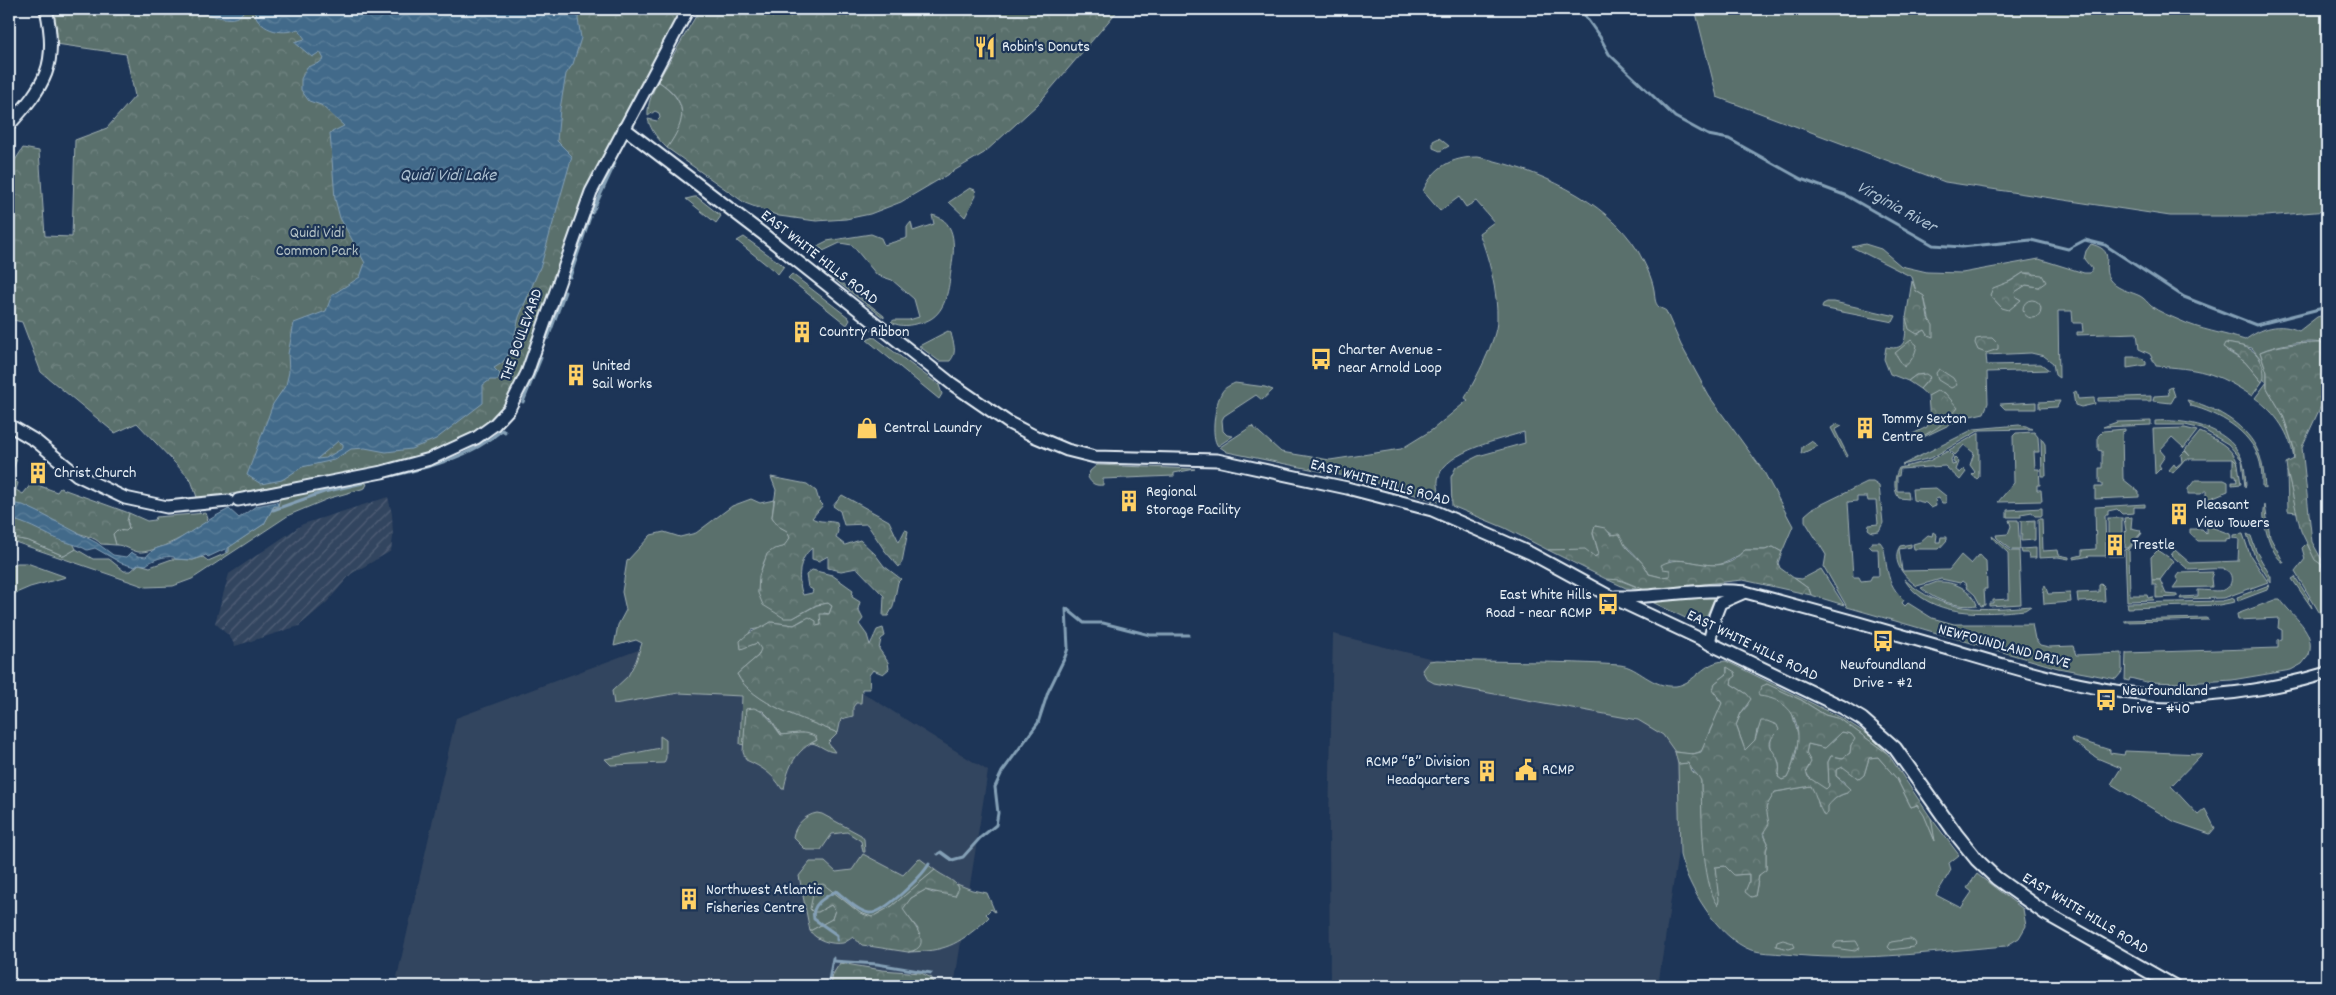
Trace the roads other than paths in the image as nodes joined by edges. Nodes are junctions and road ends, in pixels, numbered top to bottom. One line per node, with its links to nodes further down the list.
1 (46, 9): 3 (street)
2 (688, 9): 4 (street, THE BOULEVARD)
3 (9, 125)
4 (624, 128): 5 (street, THE BOULEVARD); 7 (street, EAST WHITE HILLS ROAD)
5 (9, 425)
6 (1745, 592): 7 (street, NEWFOUNDLAND DRIVE); 8 (street); 9 (street, NEWFOUNDLAND DRIVE)
7 (1611, 597): 8 (street, EAST WHITE HILLS ROAD)
8 (1709, 643): 10 (main road, EAST WHITE HILLS ROAD)
9 (2327, 673)
10 (2174, 986)

